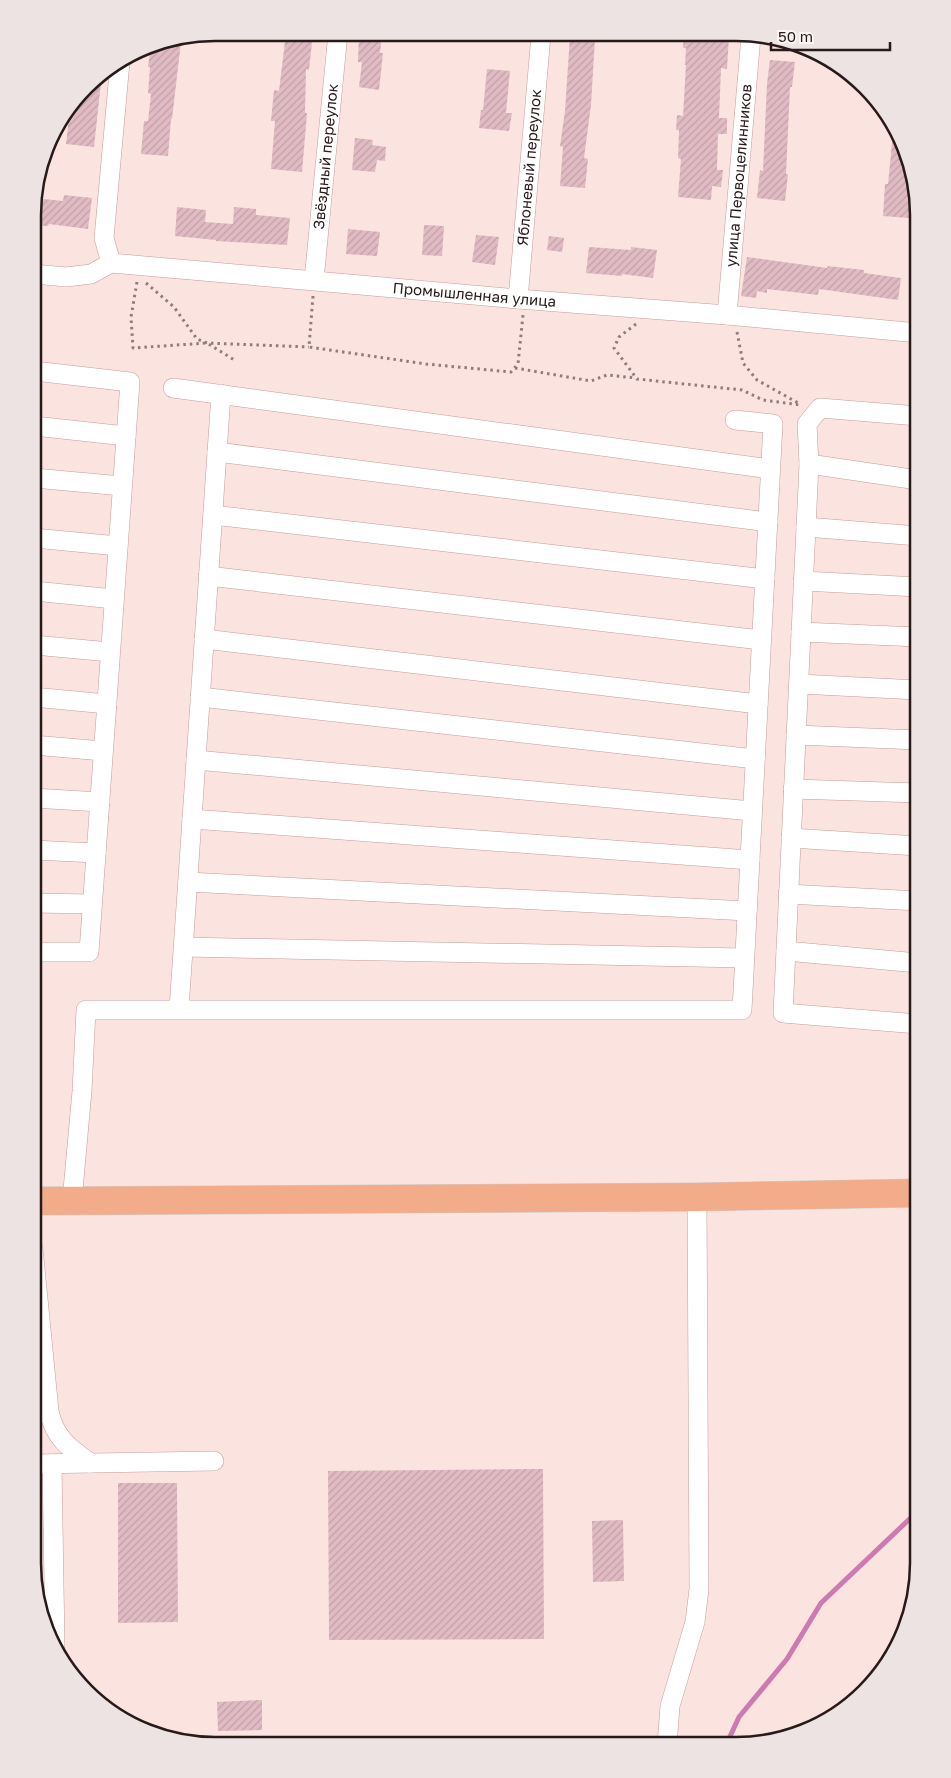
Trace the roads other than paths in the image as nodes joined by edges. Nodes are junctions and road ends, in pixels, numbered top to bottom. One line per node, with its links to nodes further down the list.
1 (540, 41): 8 (lane, Яблоневый переулок)
2 (337, 42): 7 (lane, Звёздный переулок)
3 (751, 42): 9 (lane, улица Первоцелинников)
4 (119, 70): 5 (lane)
5 (111, 263): 6 (lane); 7 (lane, Промышленная улица)
6 (41, 275)
7 (314, 280): 8 (lane, Промышленная улица)
8 (522, 299): 9 (lane, Промышленная улица)
9 (730, 315): 10 (lane, Промышленная улица)
10 (910, 332)
11 (41, 372): 17 (lane)
12 (173, 388): 13 (lane)
13 (221, 394): 18 (lane); 20 (lane)
14 (910, 415): 19 (lane)
15 (735, 420): 20 (lane)
16 (41, 427): 17 (lane)
17 (126, 436): 23 (lane)
18 (217, 452): 24 (lane); 25 (lane)
19 (809, 464): 22 (lane); 26 (lane)
20 (770, 469): 25 (lane)
21 (41, 479): 23 (lane)
22 (910, 479)
23 (122, 486): 29 (lane)
24 (213, 515): 30 (lane); 31 (lane)
25 (768, 522): 31 (lane)
26 (806, 527): 27 (lane); 32 (lane)
27 (910, 535)
28 (41, 539): 29 (lane)
29 (118, 546): 35 (lane)
30 (208, 576): 38 (lane); 39 (lane)
31 (765, 579): 39 (lane)
32 (803, 581): 33 (lane); 36 (lane)
33 (910, 587)
34 (41, 592): 35 (lane)
35 (114, 599): 41 (lane)
36 (801, 632): 37 (lane); 42 (lane)
37 (910, 637)
38 (204, 639): 44 (lane); 47 (lane)
39 (761, 640): 47 (lane)
40 (41, 646): 41 (lane)
41 (110, 652): 46 (lane)
42 (798, 684): 43 (lane); 48 (lane)
43 (910, 690)
44 (200, 697): 52 (lane); 53 (lane)
45 (41, 698): 46 (lane)
46 (107, 704): 51 (lane)
47 (758, 704): 52 (lane)
48 (796, 735): 49 (lane); 54 (lane)
49 (910, 740)
50 (41, 746): 51 (lane)
51 (103, 751): 57 (lane)
52 (755, 759): 58 (lane)
53 (196, 760): 58 (lane); 59 (lane)
54 (793, 789): 55 (lane); 60 (lane)
55 (910, 793)
56 (41, 798): 57 (lane)
57 (100, 802): 63 (lane)
58 (752, 811): 64 (lane)
59 (192, 819): 64 (lane); 65 (lane)
60 (791, 838): 61 (lane); 66 (lane)
61 (910, 845)
62 (41, 851): 63 (lane)
63 (96, 854): 69 (lane)
64 (750, 860): 70 (lane)
65 (188, 882): 70 (lane); 71 (lane)
66 (788, 894): 67 (lane); 72 (lane)
67 (909, 901)
68 (41, 903): 69 (lane)
69 (92, 904): 73 (lane)
70 (747, 910): 74 (lane)
71 (184, 947): 74 (lane); 76 (lane)
72 (786, 950): 75 (lane); 77 (lane)
73 (41, 952)
74 (744, 958): 76 (lane)
75 (909, 962)
76 (179, 1009): 80 (lane)
77 (909, 1023)
78 (909, 1193): 79 (highway)
79 (697, 1197): 80 (highway); 88 (lane)
80 (72, 1200): 81 (highway)
81 (41, 1201)
82 (41, 1330): 84 (lane)
83 (214, 1461): 84 (lane)
84 (90, 1463): 86 (lane)
85 (41, 1464): 86 (lane)
86 (52, 1464): 87 (lane)
87 (55, 1631)
88 (668, 1737)

